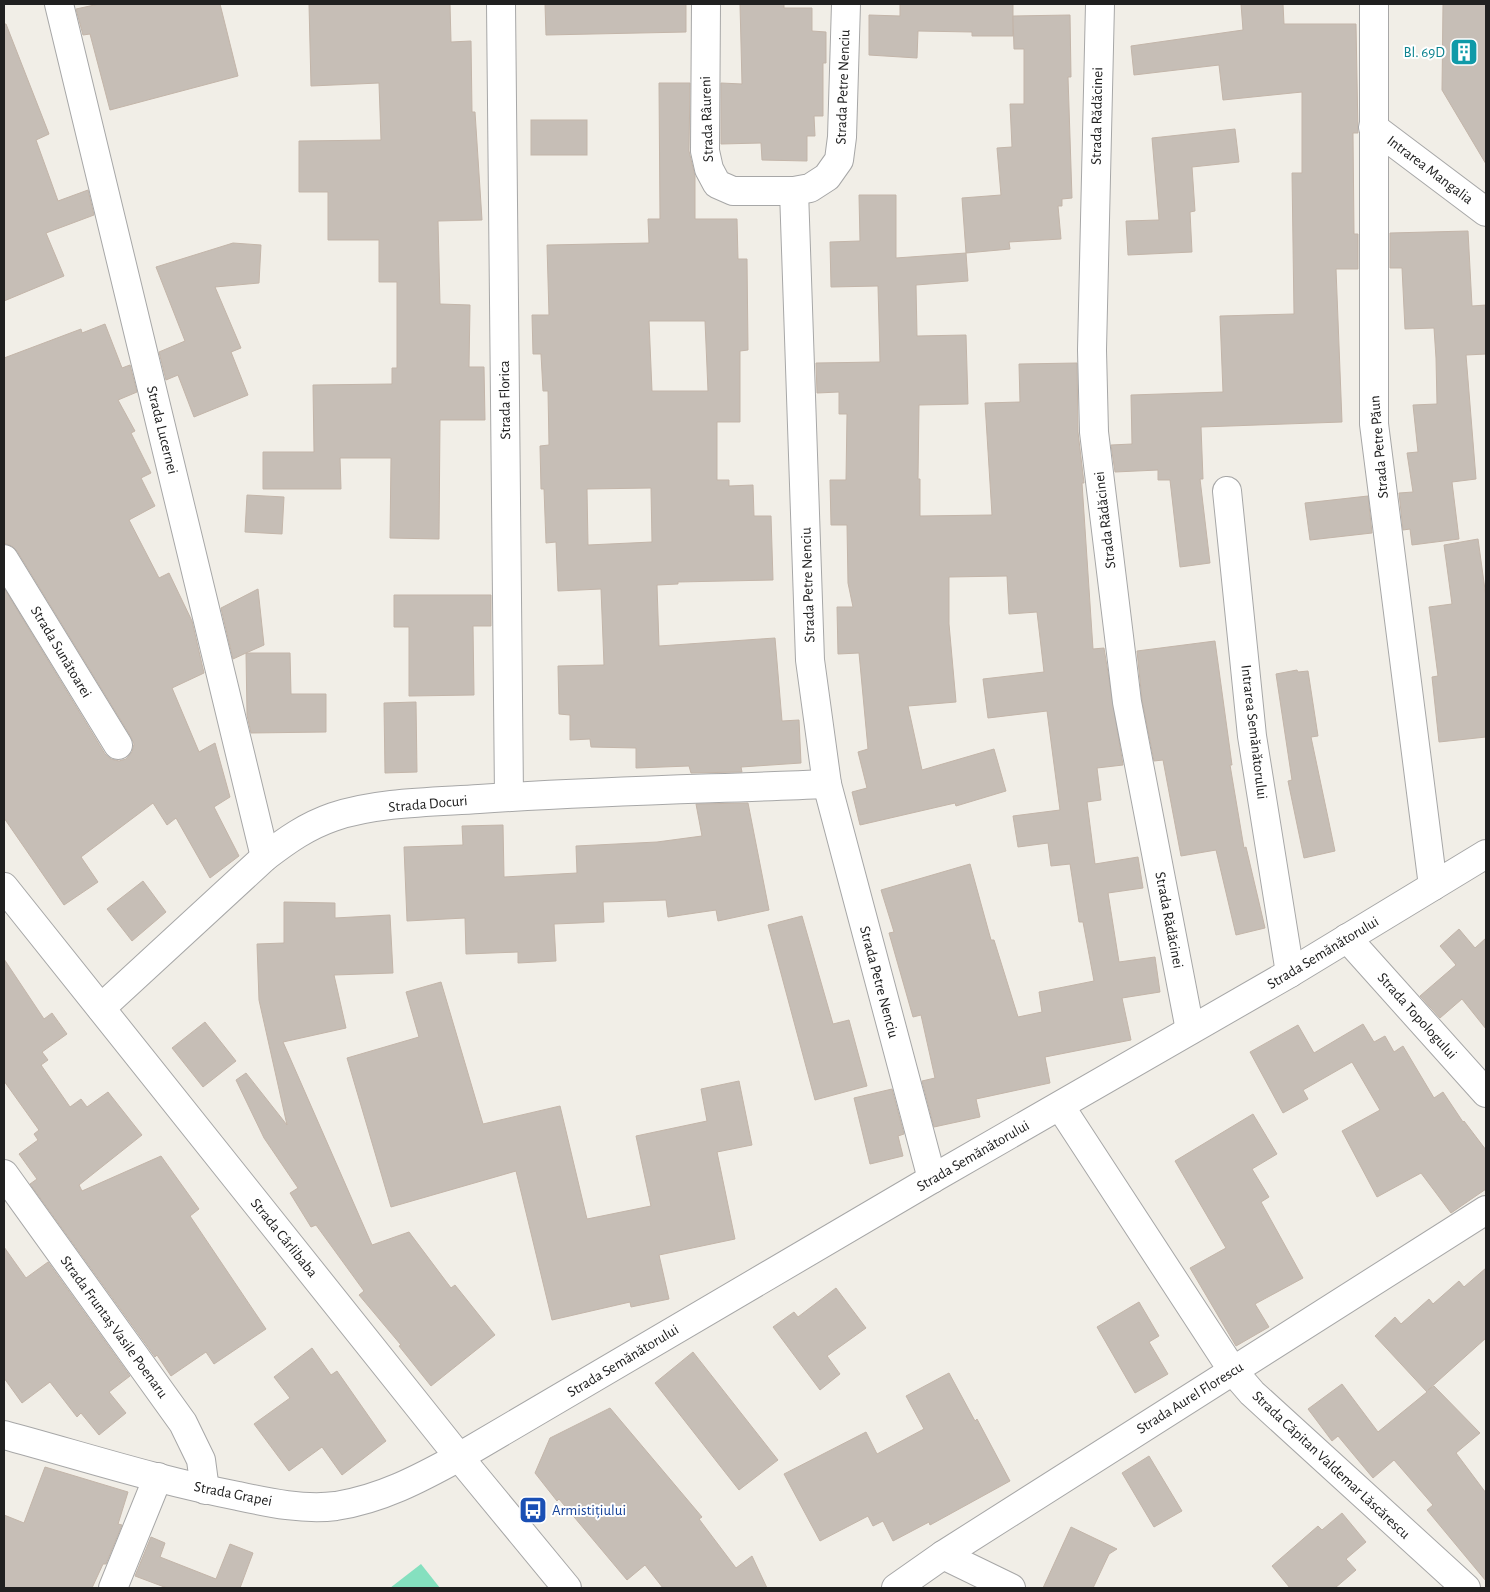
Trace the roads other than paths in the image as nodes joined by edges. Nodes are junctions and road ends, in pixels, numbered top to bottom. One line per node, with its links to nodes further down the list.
1 (59, 4): 16 (street, Strada Lucernei)
2 (501, 4): 14 (street, Strada Florica)
3 (706, 4): 8 (street, Strada Râureni)
4 (846, 4): 8 (street, Strada Petre Nenciu)
5 (1100, 4): 22 (street, Strada Rădăcinei)
6 (1374, 4): 7 (street, Strada Petre Păun)
7 (1373, 127): 9 (street, Intrarea Mangalia); 17 (street, Strada Petre Păun)
8 (794, 191): 13 (street, Strada Petre Nenciu)
9 (1486, 212)
10 (1227, 491): 20 (street, Intrarea Semănătorului)
11 (4, 559): 12 (street, Strada Sunătoarei)
12 (118, 746)
13 (827, 784): 14 (street, Strada Docuri); 26 (street, Strada Petre Nenciu)
14 (509, 797): 16 (street, Strada Docuri)
15 (1486, 854): 17 (street, Strada Semănătorului)
16 (265, 857): 21 (street, Strada Docuri)
17 (1433, 886): 19 (street, Strada Semănătorului)
18 (4, 887): 21 (street, Strada Cârlibaba)
19 (1347, 938): 20 (street, Strada Semănătorului); 23 (street, Strada Topologului)
20 (1290, 973): 22 (street, Strada Semănătorului)
21 (101, 1008): 30 (street, Strada Cârlibaba)
22 (1190, 1030): 24 (street, Strada Semănătorului)
23 (1486, 1094)
24 (1060, 1106): 26 (street, Strada Semănătorului); 28 (street, Strada Căpitan Valdemar Lăscărescu)
25 (4, 1174): 32 (street, Strada Fruntaș Vasile Poenaru)
26 (932, 1179): 30 (street, Strada Semănătorului)
27 (1486, 1210): 28 (street, Strada Aurel Florescu)
28 (1233, 1371): 33 (street, Strada Aurel Florescu); 38 (street, Strada Căpitan Valdemar Lăscărescu)
29 (4, 1435): 31 (street, Strada Grapei)
30 (459, 1457): 32 (street, Strada Grapei); 35 (street, Strada Cârlibaba)
31 (158, 1477): 32 (street, Strada Grapei); 34 (street)
32 (205, 1490)
33 (942, 1555): 36 (street, Strada Aurel Florescu); 37 (street)
34 (113, 1588)
35 (567, 1588)
36 (896, 1588)
37 (1011, 1588)
38 (1466, 1588)

